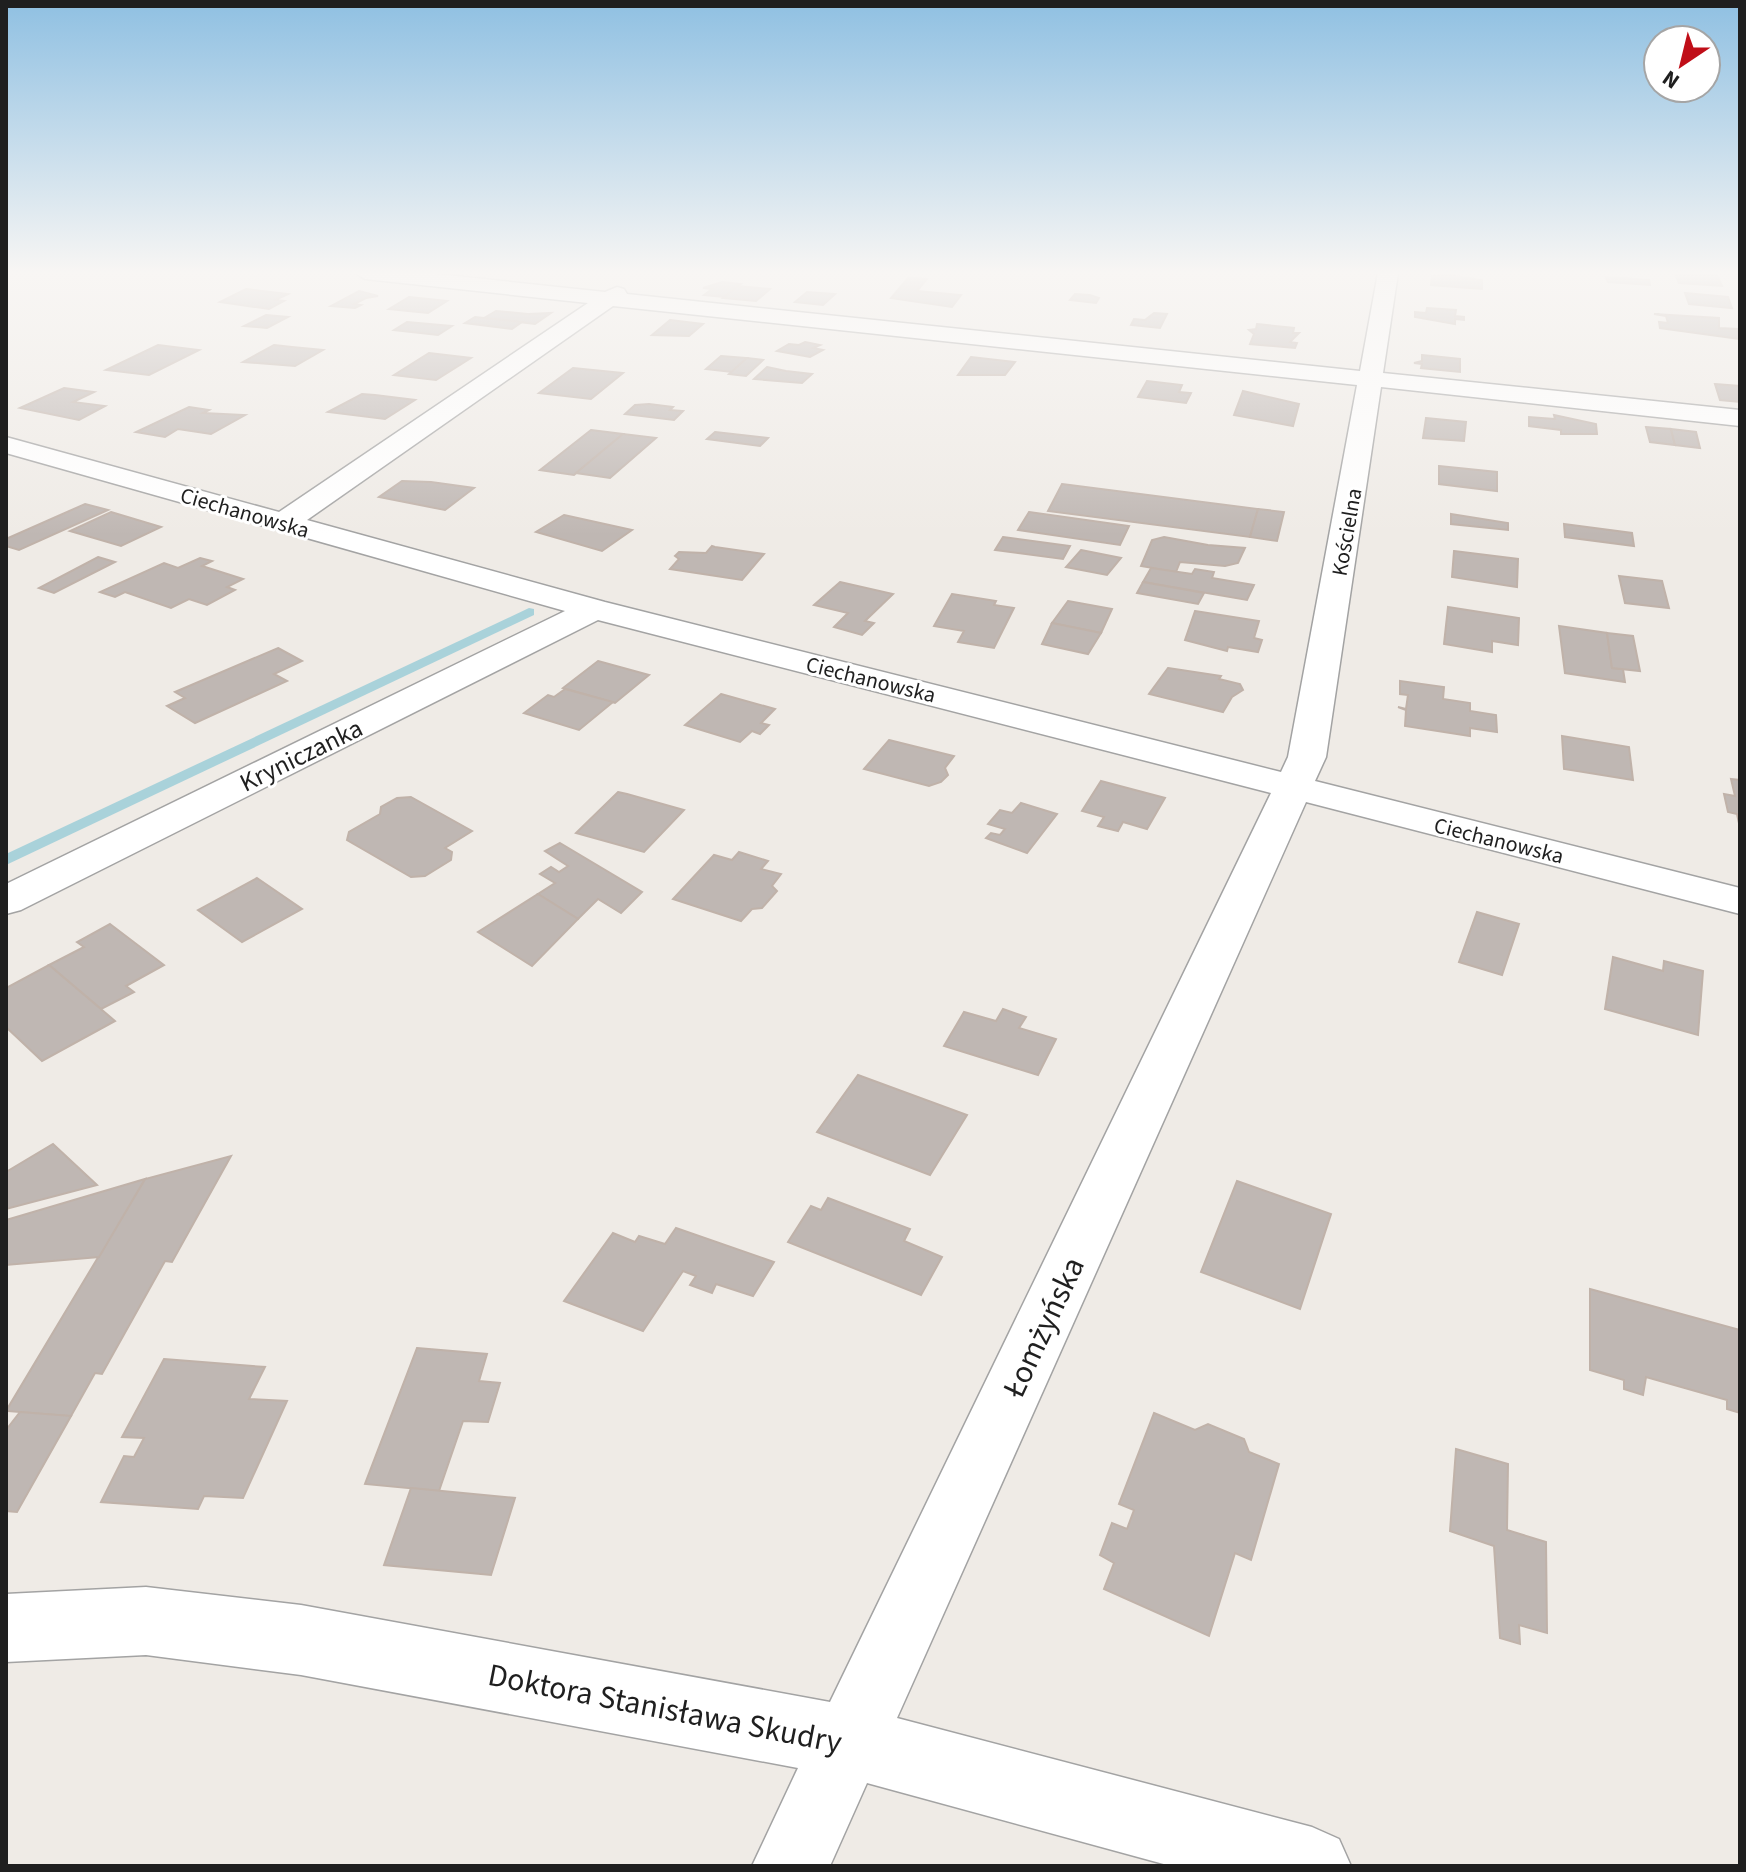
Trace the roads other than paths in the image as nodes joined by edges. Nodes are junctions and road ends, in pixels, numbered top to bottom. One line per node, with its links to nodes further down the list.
1 (520, 360): 7 (street)
2 (1188, 360): 4 (street)
3 (1376, 360): 4 (street, Kościelna)
4 (1373, 380): 5 (street); 9 (street, Kościelna)
5 (1740, 418)
6 (6, 445): 7 (street, Ciechanowska)
7 (283, 523): 8 (street, Ciechanowska)
8 (594, 609): 9 (street, Ciechanowska); 10 (street, Kryniczanka)
9 (1293, 788): 11 (street, Ciechanowska); 13 (street, Łomżyńska)
10 (6, 901)
11 (1740, 901)
12 (6, 1628): 13 (street, Doktora Stanisława Skudry)
13 (850, 1742): 14 (street, Łomżyńska); 15 (street, Doktora Stanisława Skudry)
14 (791, 1866)
15 (1312, 1866)

